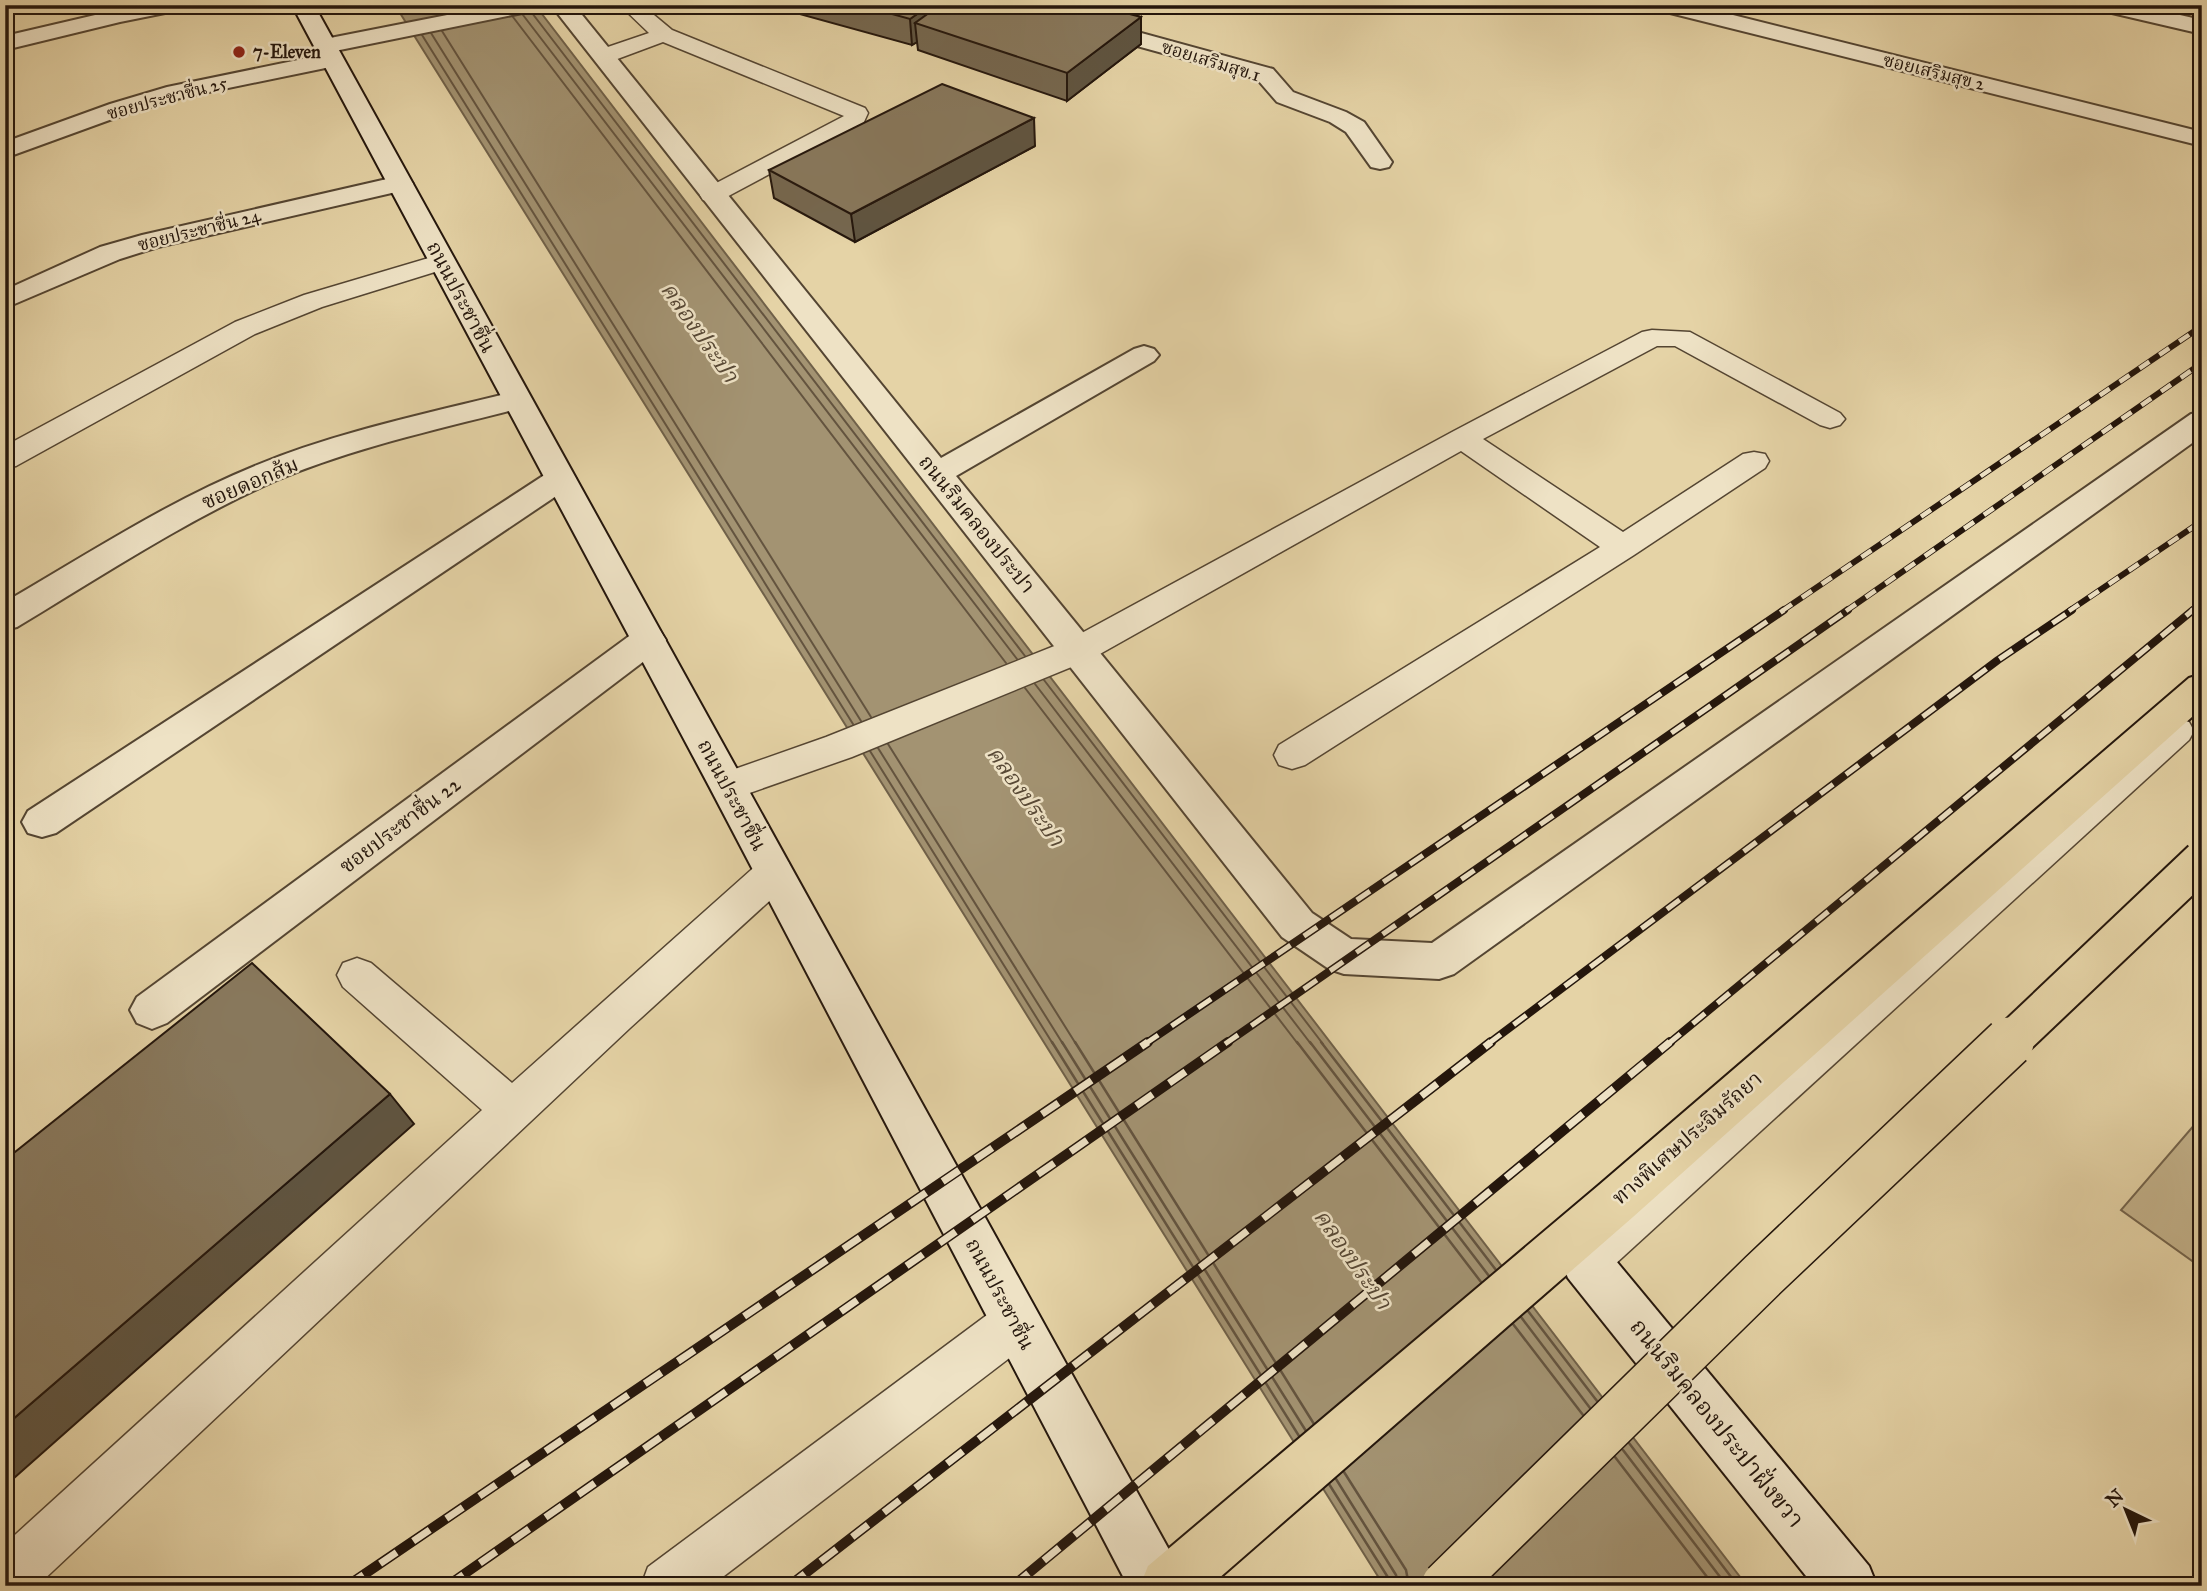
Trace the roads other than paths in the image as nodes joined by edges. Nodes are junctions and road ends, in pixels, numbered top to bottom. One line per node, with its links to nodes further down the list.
1 (175, 5): 11 (street)
2 (303, 5): 12 (street, ถนนประชาชื่น)
3 (532, 5): 12 (street, ซอยประชาชื่น 25)
4 (562, 5): 13 (street, ถนนริมคลองประปา)
5 (1014, 5): 16 (street, ซอยเสริมสุข 1)
6 (1666, 5): 14 (street, ซอยเสริมสุข 2)
7 (2107, 5): 9 (street)
8 (634, 9): 10 (lane)
9 (2202, 27)
10 (664, 35): 13 (lane); 18 (lane)
11 (5, 43)
12 (329, 53): 15 (street, ซอยประชาชื่น 25); 17 (street, ถนนประชาชื่น)
13 (604, 56): 18 (street, ถนนริมคลองประปา)
14 (2202, 139)
15 (5, 151)
16 (1380, 162)
17 (400, 184): 19 (street, ถนนประชาชื่น); 20 (street, ซอยประชาชื่น 24)
18 (712, 195): 28 (street, ถนนริมคลองประปา)
19 (442, 262): 22 (street, ถนนประชาชื่น); 26 (lane)
20 (5, 300)
21 (1144, 355): 28 (street)
22 (517, 400): 29 (street, ถนนประชาชื่น); 31 (street, ซอยดอกส้ม)
23 (1830, 419): 25 (lane)
24 (2202, 421): 33 (street, ถนนริมคลองประปา)
25 (1462, 438): 30 (lane); 33 (lane)
26 (5, 459)
27 (1754, 461): 30 (lane)
28 (936, 474): 33 (street, ถนนริมคลองประปา)
29 (560, 478): 32 (street, ถนนประชาชื่น); 38 (street)
30 (1623, 547): 36 (lane)
31 (5, 618)
32 (648, 640): 37 (street, ถนนประชาชื่น); 42 (street, ซอยประชาชื่น 22)
33 (1080, 650): 37 (lane)
34 (2202, 687): 49 (highway, ทางพิเศษประจิมรัถยา)
35 (2202, 708): 44 (lane)
36 (1292, 755)
37 (728, 786): 40 (street, ถนนประชาชื่น)
38 (42, 822)
39 (2202, 860): 50 (highway, bridge)
40 (774, 873): 43 (lane); 45 (street, ถนนประชาชื่น)
41 (357, 975): 43 (lane)
42 (152, 1010)
43 (512, 1110): 46 (lane)
44 (1585, 1261): 51 (street, ถนนริมคลองประปาฝั่งขวา)
45 (1016, 1322): 47 (lane); 48 (street, ถนนประชาชื่น)
46 (5, 1580)
47 (667, 1586)
48 (1158, 1586)
49 (1168, 1586)
50 (1446, 1586)
51 (1849, 1586)

